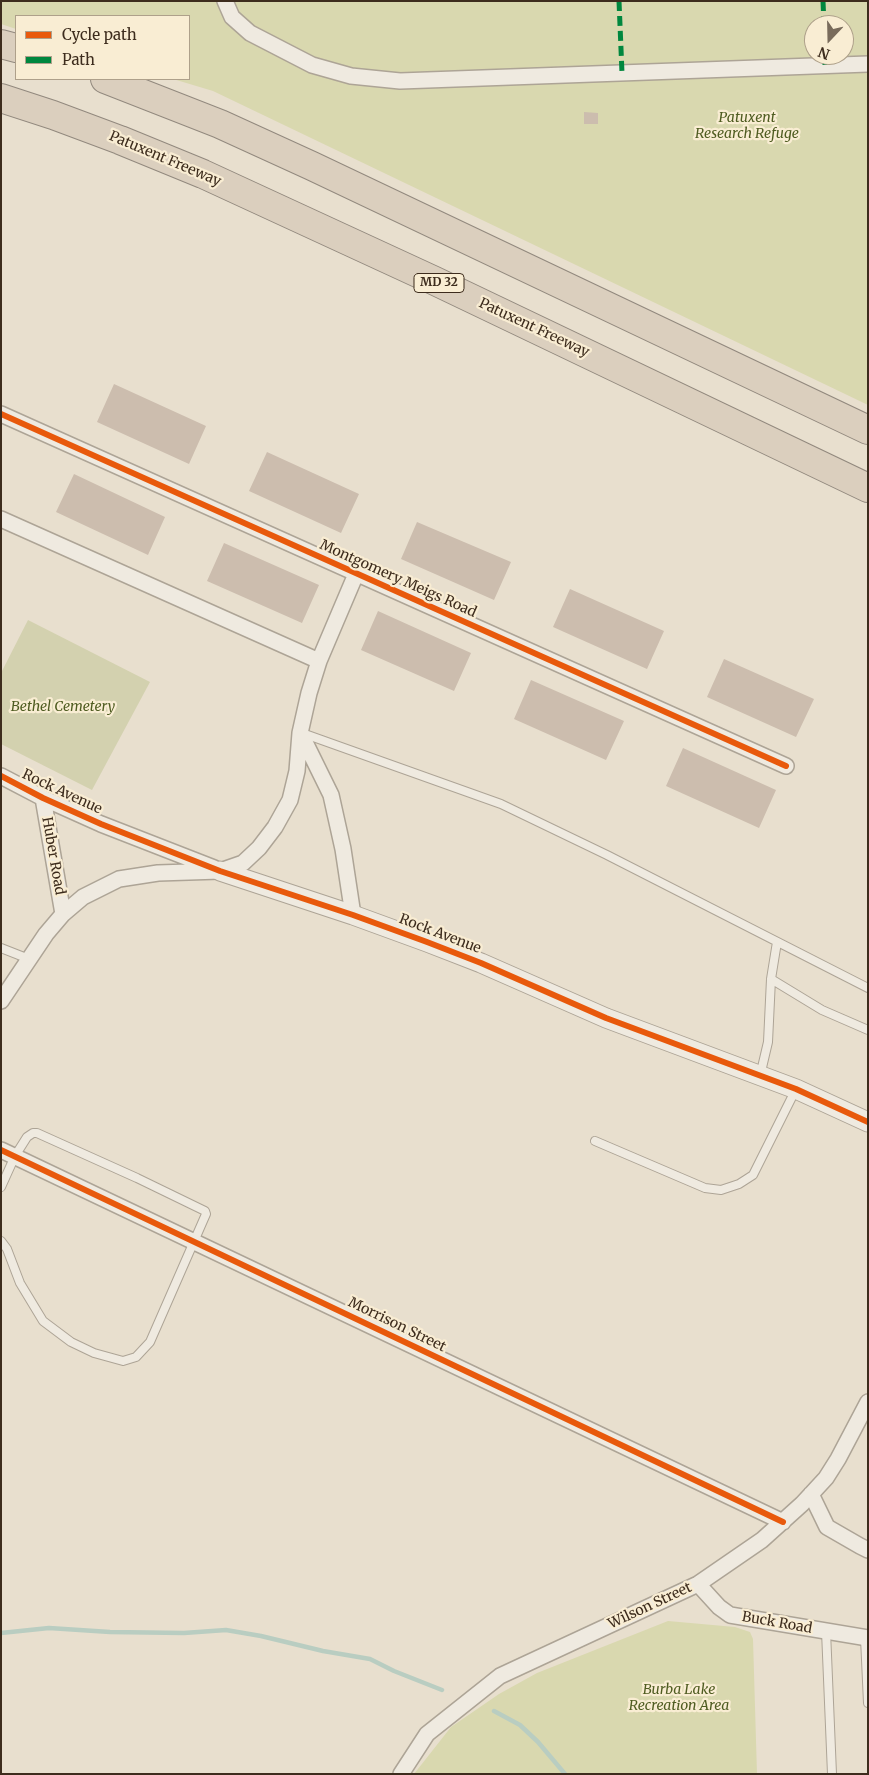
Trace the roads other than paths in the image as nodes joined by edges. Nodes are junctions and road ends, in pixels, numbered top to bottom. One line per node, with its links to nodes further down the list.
1 (226, 1): 4 (street)
2 (1, 44): 3 (highway)
3 (15, 48)
4 (868, 64)
5 (108, 80): 8 (highway)
6 (1, 98): 9 (highway, Patuxent Freeway / MD 32)
7 (1, 414): 11 (street, Montgomery Meigs Road)
8 (868, 430)
9 (868, 488)
10 (1, 519): 12 (street)
11 (356, 574): 12 (street, Montgomery Meigs Road); 14 (street, Montgomery Meigs Road)
12 (319, 662): 13 (street, Montgomery Meigs Road)
13 (300, 733): 17 (street, Montgomery Meigs Road); 19 (street); 20 (lane)
14 (786, 766)
15 (1, 776): 16 (street, Rock Avenue)
16 (43, 798): 17 (street, Rock Avenue); 18 (street, Huber Road)
17 (220, 871): 18 (street, Huber Road); 19 (street, Rock Avenue)
18 (63, 914): 22 (street, Huber Road)
19 (353, 915): 27 (street, Rock Avenue)
20 (777, 942): 23 (lane); 24 (lane)
21 (1, 948): 22 (lane)
22 (29, 959): 25 (street, Huber Road)
23 (771, 979): 26 (lane); 27 (lane)
24 (868, 988)
25 (1, 1001)
26 (868, 1030)
27 (760, 1076): 28 (street, Rock Avenue)
28 (796, 1089): 29 (street, Rock Avenue); 30 (lane)
29 (868, 1122)
30 (595, 1141)
31 (8, 1153): 32 (lane); 34 (street, Morrison Street); 34 (lane)
32 (1, 1187)
33 (1, 1241): 34 (lane)
34 (195, 1242): 37 (street, Morrison Street)
35 (868, 1402): 36 (street, Wilson Street)
36 (811, 1494): 37 (street, Wilson Street); 38 (street)
37 (783, 1522): 39 (street, Wilson Street)
38 (868, 1550)
39 (698, 1584): 40 (street, Buck Road); 43 (street, Wilson Street)
40 (826, 1632): 41 (street, Buck Road); 44 (lane)
41 (867, 1638): 42 (lane)
42 (868, 1703)
43 (401, 1774)
44 (832, 1774)

